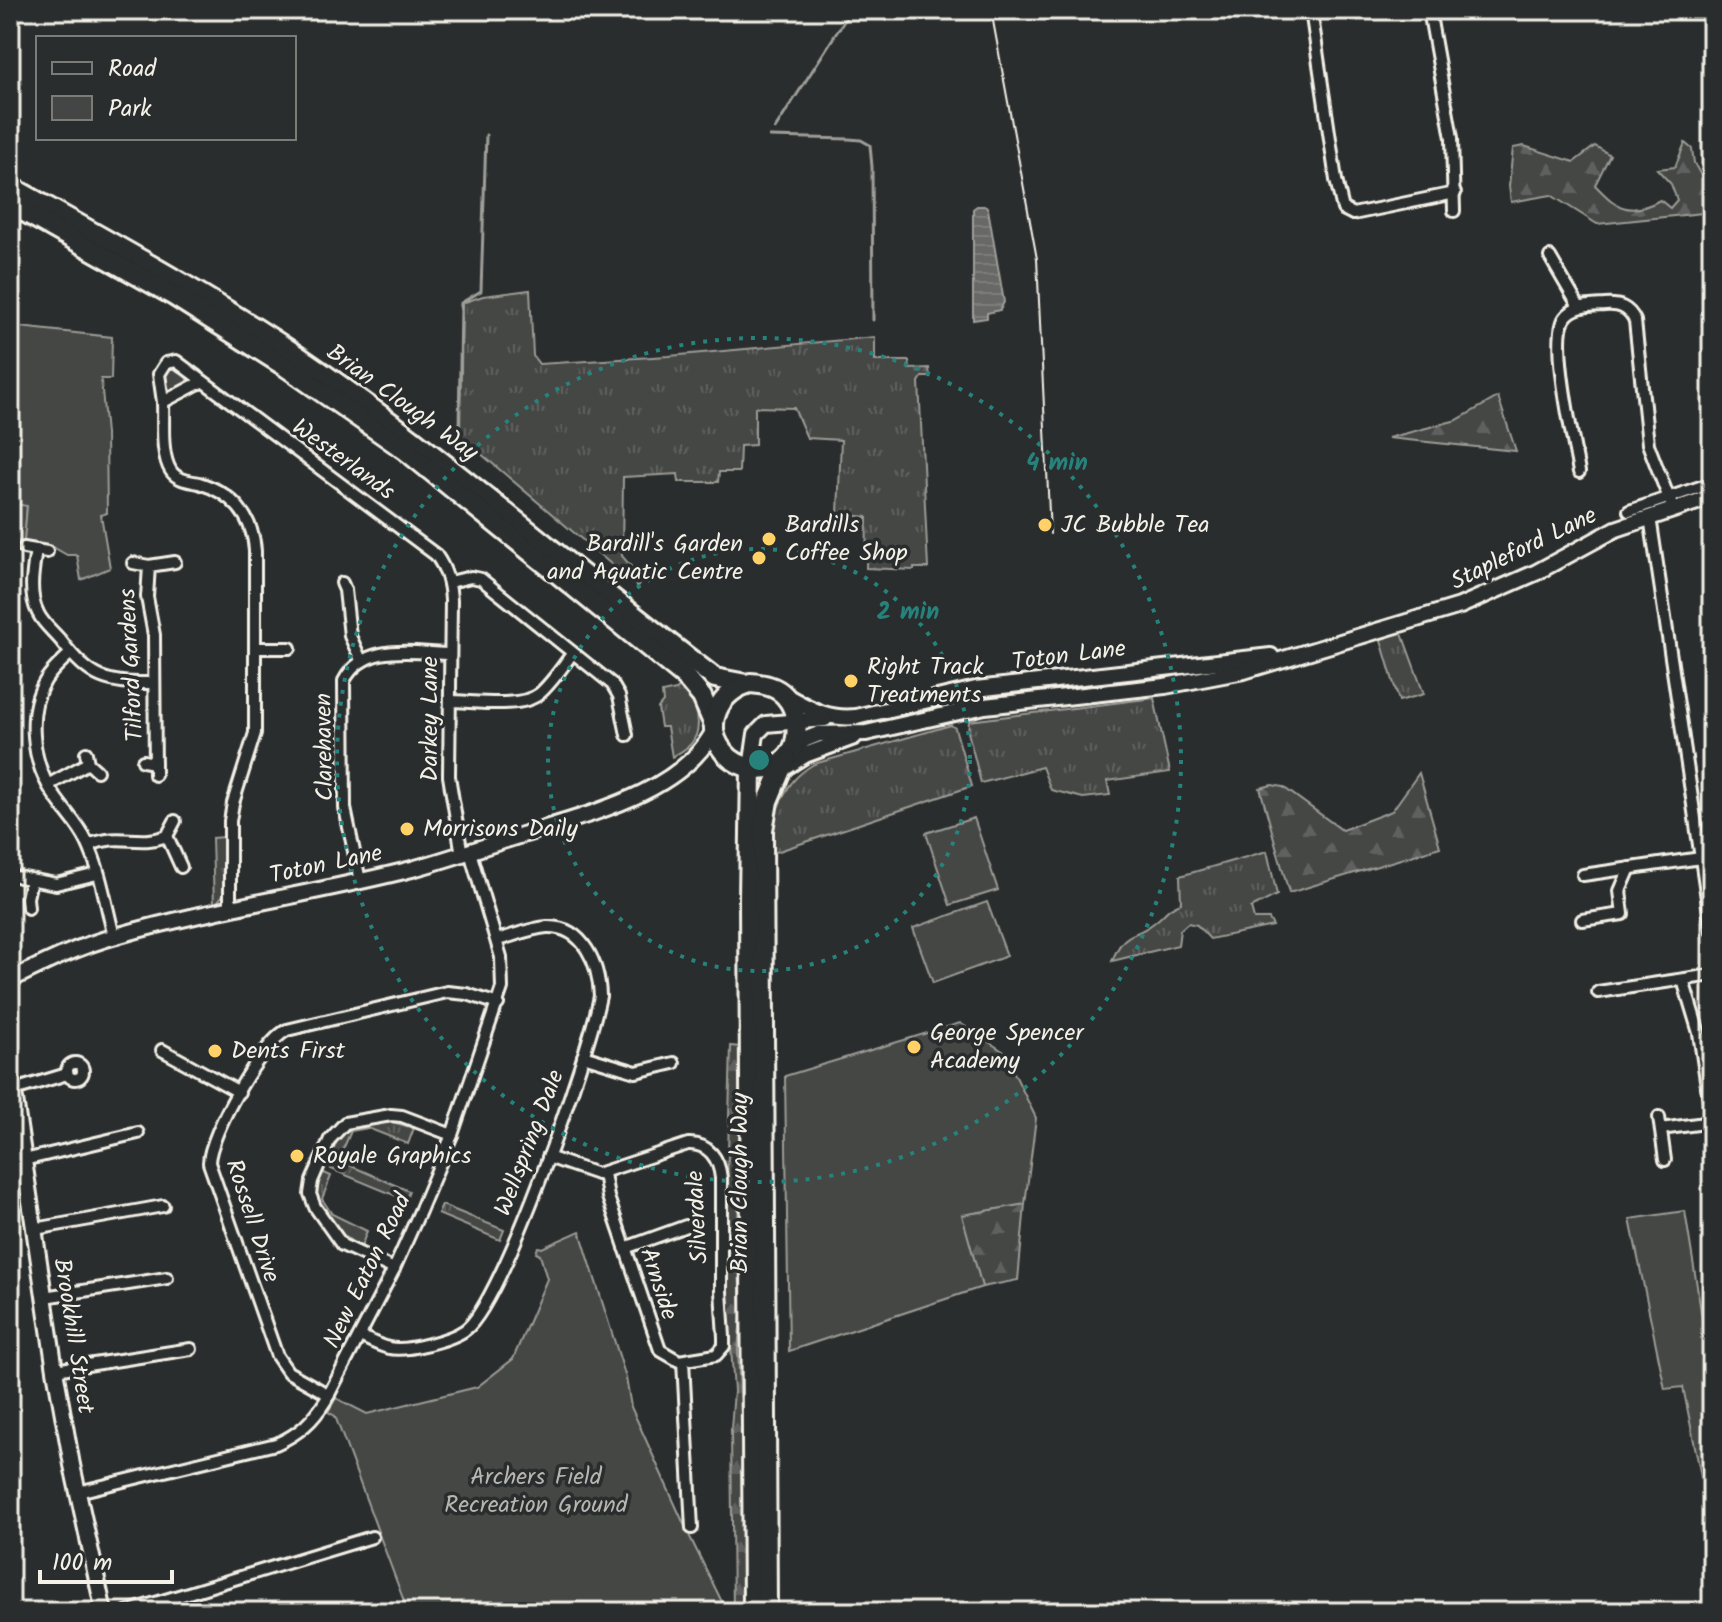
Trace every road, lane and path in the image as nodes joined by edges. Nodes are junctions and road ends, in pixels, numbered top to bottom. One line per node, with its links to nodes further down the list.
1 (1311, 10): 4 (street)
2 (1429, 10): 4 (street)
3 (10, 186): 35 (highway, Brian Clough Way)
4 (1455, 193): 6 (street)
5 (10, 204): 40 (highway, Brian Clough Way)
6 (1454, 211)
7 (1550, 257): 9 (street)
8 (1637, 301): 10 (street)
9 (1579, 307): 10 (street); 13 (street)
10 (1628, 310): 16 (street)
11 (201, 382): 12 (street); 12 (street, Westerlands); 23 (street, Westerlands)
12 (163, 402): 25 (street, Westerlands)
13 (1581, 464)
14 (1712, 483): 16 (street, Stapleford Lane)
15 (1712, 497): 16 (main road, Stapleford Lane)
16 (1671, 503): 17 (street, Stapleford Lane); 18 (main road, Stapleford Lane)
17 (1629, 511)
18 (1650, 517): 27 (main road, Stapleford Lane); 56 (street)
19 (36, 550): 28 (street)
20 (175, 562): 22 (street, Tilford Gardens)
21 (133, 563): 22 (street, Tilford Gardens)
22 (149, 566): 34 (street, Tilford Gardens)
23 (450, 582): 29 (street, Darkey Lane); 30 (street)
24 (342, 583): 32 (street)
25 (255, 648): 26 (street); 65 (street, Westerlands)
26 (290, 648)
27 (1307, 650): 31 (main road, Stapleford Lane); 33 (main road, Stapleford Lane)
28 (70, 654): 34 (street); 51 (street)
29 (450, 654): 32 (street); 37 (street, Darkey Lane)
30 (572, 654): 37 (street); 42 (street)
31 (1222, 659): 38 (main road, Toton Lane)
32 (361, 660): 63 (street, Clarehaven)
33 (1219, 676): 41 (main road, Toton Lane)
34 (153, 683): 47 (street, Tilford Gardens)
35 (746, 684): 36 (highway, Brian Clough Way); 40 (highway)
36 (785, 696): 38 (main road, Toton Lane); 39 (highway)
37 (450, 701): 55 (street, Darkey Lane)
38 (836, 718): 39 (main road)
39 (796, 720): 43 (highway, Brian Clough Way); 48 (main road)
40 (714, 728): 46 (main road, Toton Lane); 48 (highway, Brian Clough Way)
41 (866, 733): 43 (main road, Toton Lane); 50 (main road)
42 (627, 735)
43 (788, 755): 48 (highway); 50 (highway, Brian Clough Way)
44 (143, 761): 47 (street, Tilford Gardens)
45 (91, 762): 51 (street)
46 (690, 762): 48 (main road); 55 (main road, Toton Lane)
47 (155, 763): 49 (street, Tilford Gardens)
48 (743, 765): 108 (highway, Brian Clough Way)
49 (155, 775)
50 (778, 777): 109 (highway, Brian Clough Way)
51 (48, 785): 54 (street)
52 (175, 821): 53 (street)
53 (167, 836): 54 (street); 57 (street)
54 (89, 845): 60 (street)
55 (466, 853): 63 (main road, Toton Lane); 69 (street, New Eaton Road)
56 (1701, 858): 58 (street); 67 (street)
57 (181, 867)
58 (1630, 868): 59 (street); 66 (street)
59 (1590, 870)
60 (97, 874): 62 (street); 68 (street)
61 (19, 877): 62 (street)
62 (31, 880): 64 (street)
63 (360, 881): 65 (main road, Toton Lane)
64 (28, 908)
65 (230, 909): 68 (main road, Toton Lane)
66 (1582, 920)
67 (1712, 932)
68 (114, 936): 71 (main road, Toton Lane)
69 (497, 940): 74 (street, New Eaton Road); 76 (street, Wellspring Dale)
70 (1712, 975): 72 (street)
71 (10, 980)
72 (1683, 980): 73 (street); 83 (street)
73 (1598, 992)
74 (498, 1004): 81 (street, Rossell Drive); 86 (street, New Eaton Road)
75 (162, 1050): 81 (street)
76 (583, 1056): 77 (street); 87 (street, Wellspring Dale)
77 (674, 1063)
78 (10, 1066): 80 (main road, Brookhill Street)
79 (67, 1074): 80 (street)
80 (14, 1090): 88 (main road, Brookhill Street)
81 (239, 1092): 102 (street, Rossell Drive)
82 (1659, 1117): 84 (street)
83 (1712, 1121): 84 (street)
84 (1661, 1129): 89 (street)
85 (138, 1133): 88 (street)
86 (452, 1135): 95 (street, New Eaton Road); 95 (street)
87 (548, 1157): 90 (street); 98 (street, Wellspring Dale)
88 (24, 1160): 92 (main road, Brookhill Street)
89 (1665, 1160)
90 (604, 1173): 94 (street, Arnside); 100 (street, Silverdale)
91 (163, 1206): 92 (street)
92 (35, 1229): 97 (main road, Brookhill Street)
93 (682, 1232): 94 (street)
94 (625, 1248): 100 (street, Arnside)
95 (394, 1269): 98 (street, New Eaton Road)
96 (167, 1278): 97 (street)
97 (44, 1297): 101 (main road, Brookhill Street)
98 (360, 1336): 102 (street, New Eaton Road)
99 (191, 1349): 101 (street)
100 (683, 1361): 104 (street)
101 (55, 1370): 103 (main road, Brookhill Street)
102 (329, 1395): 103 (street, New Eaton Road)
103 (78, 1492): 106 (main road, Brookhill Street)
104 (692, 1528)
105 (372, 1537): 107 (street)
106 (104, 1612)
107 (126, 1612)
108 (753, 1612)
109 (767, 1612)

